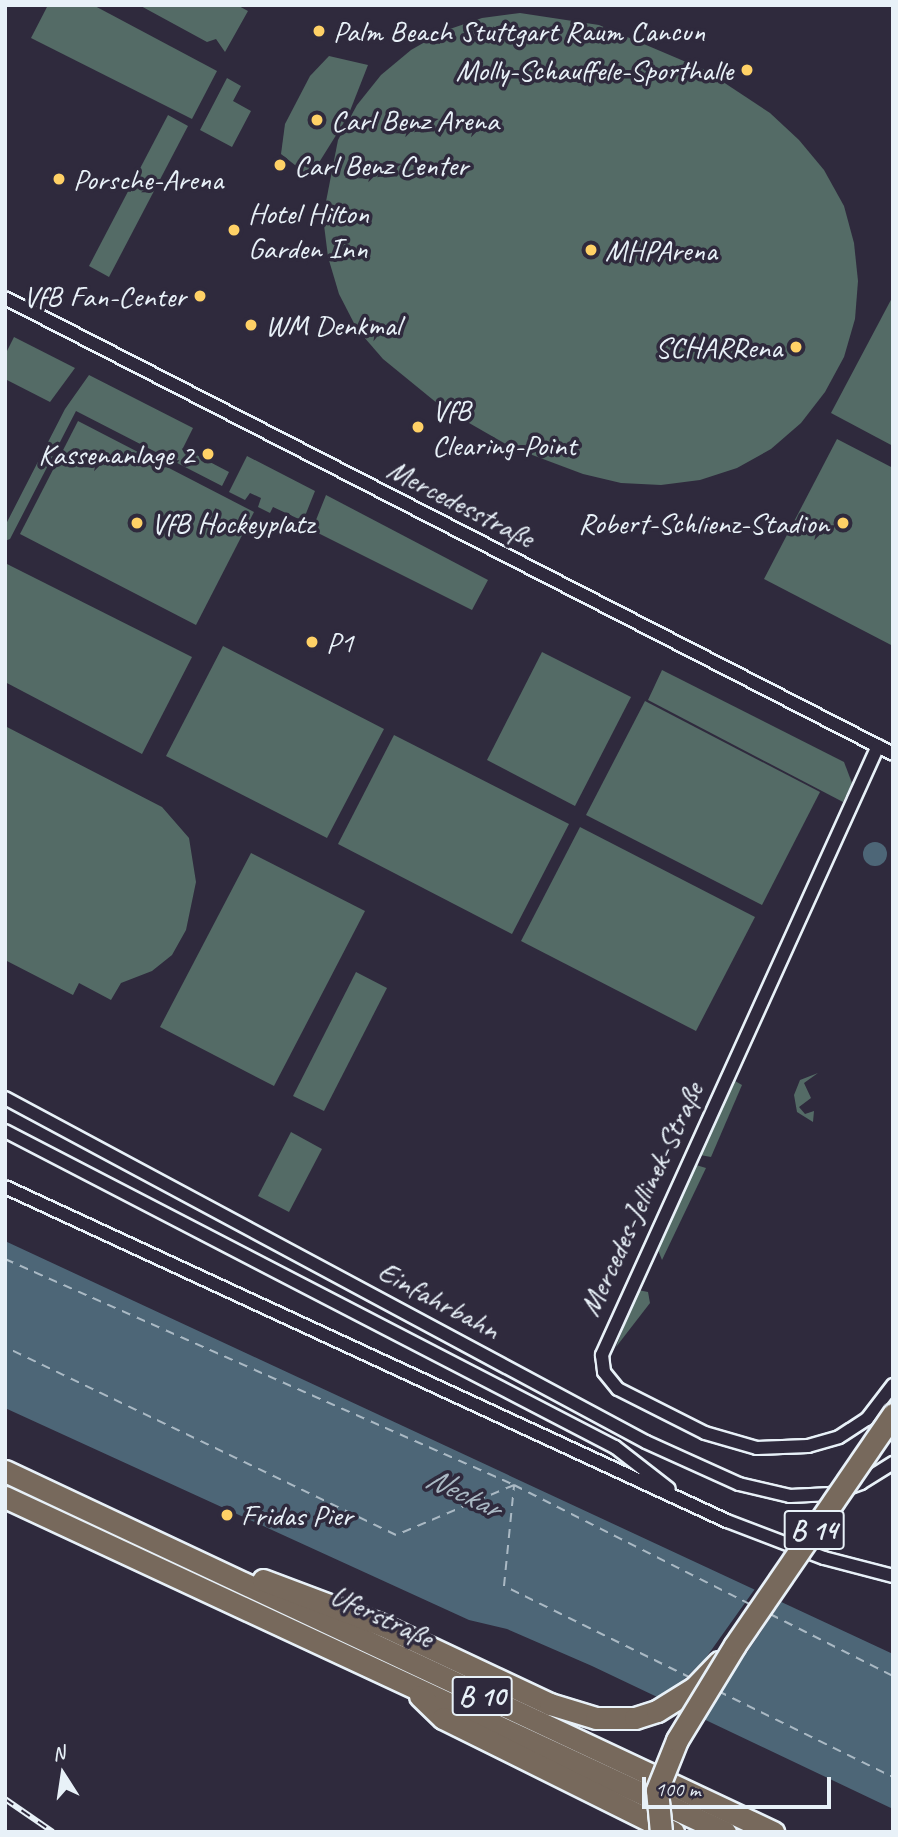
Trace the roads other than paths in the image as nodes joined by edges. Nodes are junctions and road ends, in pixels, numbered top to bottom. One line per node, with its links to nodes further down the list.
1 (5, 298): 2 (street, Mercedesstraße)
2 (878, 746): 3 (street, Mercedesstraße); 7 (street, Mercedes-Jellinek-Straße)
3 (893, 754)
4 (5, 1097): 11 (street, Einfahrbahn)
5 (5, 1131): 13 (street, Einfahrbahn)
6 (5, 1187): 13 (street, Einfahrbahn)
7 (893, 1385)
8 (893, 1414): 16 (highway, B 14, bridge)
9 (893, 1465): 11 (street, Einfahrbahn)
10 (5, 1471): 14 (highway, Uferstraße / B 10)
11 (886, 1473)
12 (5, 1497): 17 (highway, Uferstraße / B 10)
13 (685, 1502): 15 (street, Einfahrbahn)
14 (192, 1559): 16 (highway, B 14, bridge); 21 (highway, Uferstraße / B 10)
15 (893, 1576)
16 (735, 1645): 18 (highway, bridge)
17 (406, 1683): 19 (highway); 20 (highway, Uferstraße / B 10)
18 (661, 1832)
19 (673, 1832)
20 (726, 1832)
21 (773, 1832)

